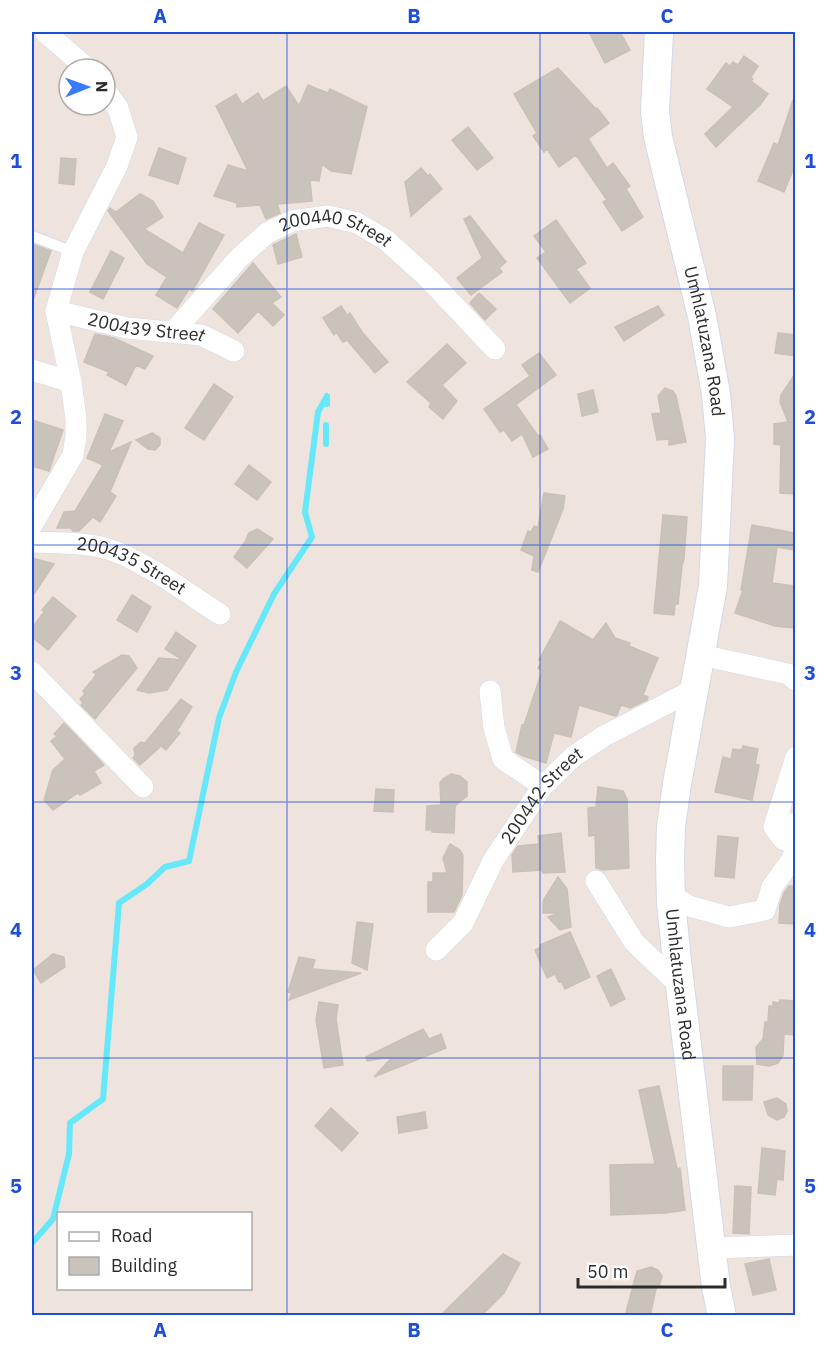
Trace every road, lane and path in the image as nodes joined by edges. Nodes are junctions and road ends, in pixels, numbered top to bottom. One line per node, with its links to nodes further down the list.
1 (45, 32): 3 (street)
2 (659, 32): 16 (street, Umhlatuzana Road)
3 (74, 57)
4 (117, 107): 6 (street)
5 (32, 236): 6 (lane)
6 (73, 252): 7 (street)
7 (56, 311): 8 (street, 200439 Street); 12 (street)
8 (173, 332): 9 (street, 200440 Street); 10 (street, 200439 Street)
9 (495, 349)
10 (234, 351)
11 (32, 370): 12 (street)
12 (71, 382): 13 (street)
13 (32, 525)
14 (32, 542): 15 (street, 200435 Street)
15 (220, 614)
16 (701, 655): 18 (street); 19 (street, Umhlatuzana Road)
17 (32, 672): 23 (street)
18 (792, 677)
19 (694, 689): 22 (street, 200442 Street); 27 (street, Umhlatuzana Road)
20 (490, 691): 22 (street)
21 (795, 757): 24 (street)
22 (543, 786): 28 (street, 200442 Street)
23 (143, 787)
24 (795, 824)
25 (795, 849): 27 (street)
26 (596, 881): 29 (street)
27 (671, 895): 29 (street, Umhlatuzana Road)
28 (436, 950)
29 (680, 986): 31 (street, Umhlatuzana Road)
30 (795, 1245): 31 (street)
31 (712, 1248): 32 (street, Umhlatuzana Road)
32 (722, 1316)

